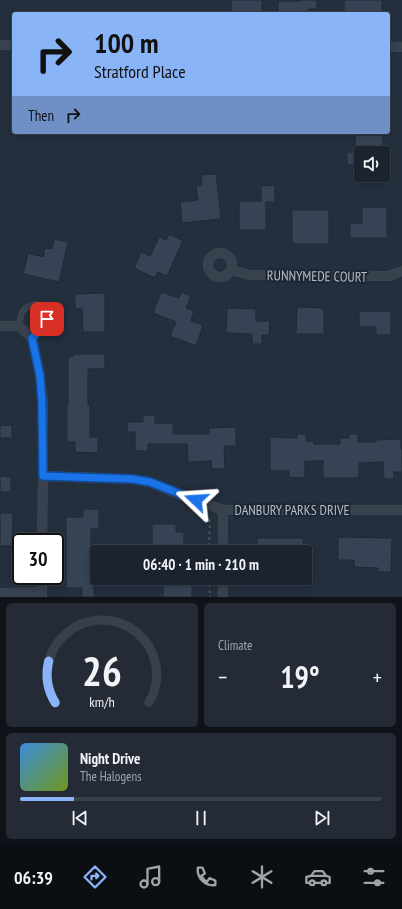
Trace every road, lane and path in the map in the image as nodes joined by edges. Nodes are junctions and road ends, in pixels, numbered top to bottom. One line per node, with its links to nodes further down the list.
1 (0, 45): 2 (street)
2 (12, 45)
3 (390, 47): 4 (street)
4 (402, 47)
5 (231, 270): 6 (street, RUNNYMEDE COURT)
6 (402, 271)
7 (0, 326): 8 (street)
8 (19, 326): 9 (street); 9 (lane)
9 (32, 338): 10 (street)
10 (43, 476): 12 (street, DANBURY PARKS DRIVE); 13 (street)
11 (402, 510): 12 (street, DANBURY PARKS DRIVE)
12 (223, 514): 14 (path); 15 (street)
13 (42, 533)
14 (209, 545)
15 (223, 545)
16 (209, 585): 20 (path)
17 (223, 585): 21 (street)
18 (0, 593): 19 (street)
19 (42, 595)
20 (210, 597)
21 (223, 597)

